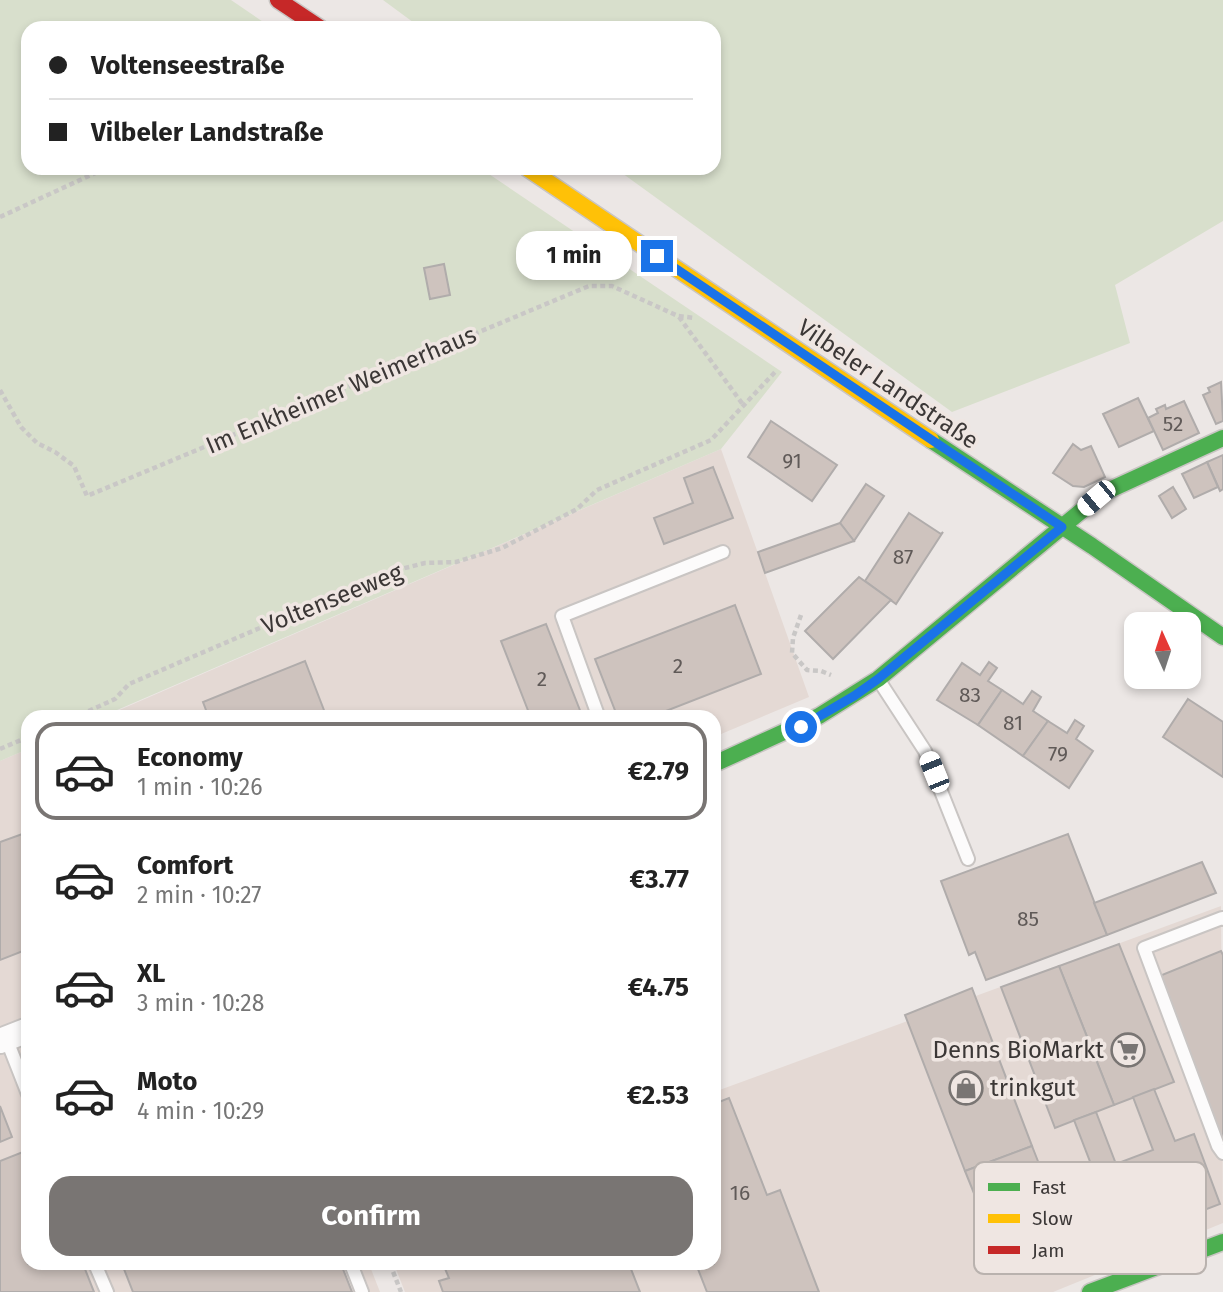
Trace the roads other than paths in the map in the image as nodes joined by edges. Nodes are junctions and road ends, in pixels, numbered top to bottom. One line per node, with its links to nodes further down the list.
1 (278, 0): 2 (main road)
2 (310, 21)
3 (537, 175): 5 (main road, Vilbeler Landstraße)
4 (1223, 438): 5 (main road)
5 (1062, 527): 7 (main road, Vilbeler Landstraße); 8 (main road)
6 (723, 552): 9 (lane)
7 (1223, 637)
8 (878, 679): 10 (main road); 11 (lane)
9 (596, 710)
10 (721, 761)
11 (968, 859)
12 (1223, 919): 15 (lane)
13 (11, 1036): 14 (lane)
14 (21, 1070)
15 (1223, 1153)
16 (1223, 1242): 17 (main road)
17 (1206, 1248)
18 (98, 1270): 21 (lane)
19 (353, 1270): 22 (lane)
20 (1139, 1274): 23 (main road)
21 (107, 1292)
22 (362, 1292)
23 (1092, 1292)

